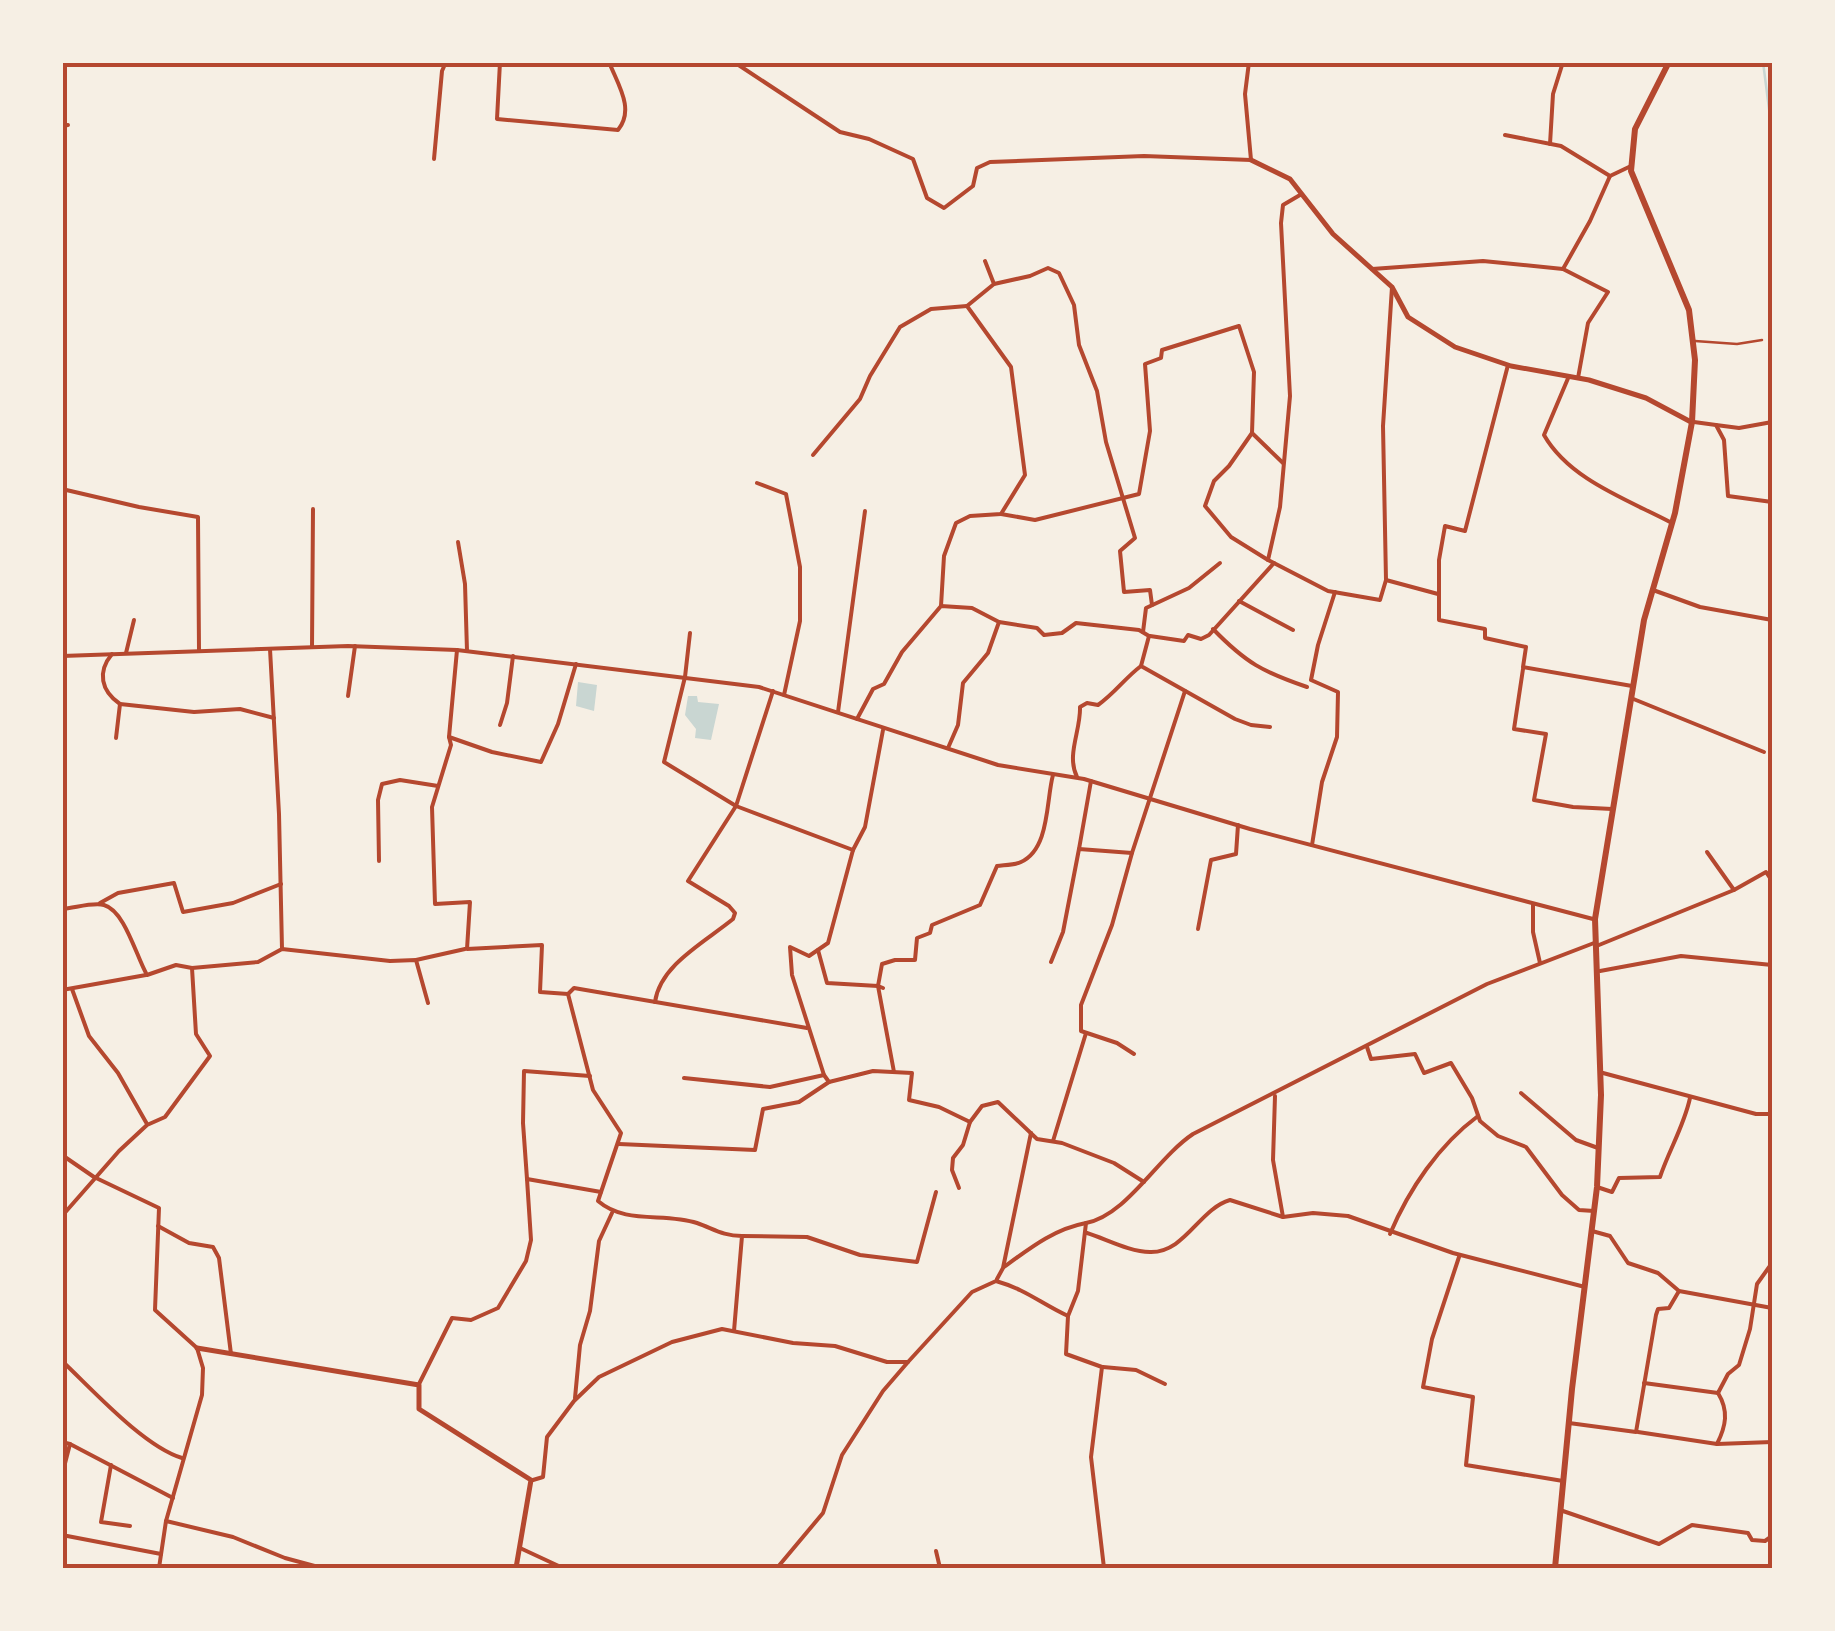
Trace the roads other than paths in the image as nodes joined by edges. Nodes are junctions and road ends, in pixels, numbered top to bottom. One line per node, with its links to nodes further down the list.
1 (446, 62): 10 (street)
2 (500, 62): 3 (street)
3 (609, 62)
4 (734, 62): 11 (street)
5 (1249, 62): 11 (street)
6 (1563, 62): 9 (street)
7 (1669, 62): 12 (main road)
8 (1505, 136): 9 (street)
9 (1550, 144): 13 (street)
10 (434, 160)
11 (1251, 160): 14 (street)
12 (1631, 166): 13 (street); 22 (main road)
13 (1610, 176): 16 (street)
14 (1300, 195): 17 (street); 31 (street)
15 (985, 261): 18 (street)
16 (1563, 269): 17 (street); 25 (street)
17 (1372, 270): 19 (street)
18 (994, 284): 20 (street); 34 (street)
19 (1392, 286): 23 (street); 43 (street)
20 (967, 306): 30 (street); 38 (street)
21 (1762, 340): 22 (street)
22 (1693, 342): 26 (main road)
23 (1508, 365): 24 (street); 46 (street)
24 (1569, 376): 25 (street); 39 (street)
25 (1578, 378): 26 (street)
26 (1692, 422): 28 (street); 39 (main road)
27 (1772, 422): 28 (street)
28 (1716, 425): 35 (street)
29 (1252, 433): 31 (street); 34 (street); 42 (street)
30 (812, 455)
31 (1285, 465): 42 (street)
32 (757, 483): 76 (street)
33 (62, 488): 61 (street)
34 (1121, 498): 38 (street); 48 (street)
35 (1772, 502)
36 (313, 508): 59 (street)
37 (865, 510): 80 (street)
38 (1001, 514): 49 (street)
39 (1672, 524): 44 (main road)
40 (458, 542): 63 (street)
41 (1220, 562): 48 (street)
42 (1271, 562): 45 (street); 47 (street)
43 (1386, 580): 45 (street); 46 (street)
44 (1653, 590): 51 (street); 72 (main road)
45 (1336, 592): 98 (street)
46 (1438, 594): 70 (street)
47 (1239, 601): 53 (street); 54 (street)
48 (1152, 605): 56 (street)
49 (941, 606): 52 (street); 82 (street)
50 (134, 620): 65 (street)
51 (1772, 620)
52 (999, 622): 56 (street); 88 (street)
53 (1213, 629): 57 (street); 73 (street)
54 (1294, 630)
55 (690, 632): 71 (street)
56 (1143, 632): 57 (street)
57 (1149, 636): 69 (street)
58 (356, 646): 59 (street); 62 (street); 77 (street)
59 (312, 647): 60 (street)
60 (270, 648): 61 (street); 81 (street)
61 (198, 650): 65 (street)
62 (457, 650): 63 (street); 86 (street)
63 (467, 652): 67 (street)
64 (112, 654): 65 (street); 66 (street); 79 (street)
65 (126, 654)
66 (62, 656)
67 (512, 656): 68 (street); 83 (street)
68 (576, 664): 71 (street); 86 (street)
69 (1140, 666): 74 (street); 91 (street)
70 (1523, 667): 72 (street); 96 (street)
71 (685, 677): 75 (street); 95 (street)
72 (1633, 686): 78 (main road)
73 (1307, 687)
74 (1185, 690): 85 (street); 94 (street)
75 (773, 691): 76 (street); 95 (street)
76 (784, 695): 80 (street)
77 (348, 696)
78 (1631, 698): 89 (street); 96 (main road)
79 (120, 704): 81 (street); 87 (street)
80 (838, 712): 82 (street)
81 (274, 718): 105 (street)
82 (857, 719): 84 (street)
83 (500, 725)
84 (882, 727): 88 (street); 100 (street)
85 (1270, 727)
86 (449, 737): 93 (street)
87 (116, 738)
88 (948, 748): 90 (street)
89 (1764, 752)
90 (1053, 774): 91 (street); 123 (street)
91 (1078, 778): 92 (street)
92 (1091, 781): 94 (street); 99 (street)
93 (438, 786): 103 (street); 114 (street)
94 (1150, 799): 97 (street); 102 (street)
95 (736, 806): 100 (street); 127 (street)
96 (1612, 809): 110 (main road)
97 (1238, 825): 98 (street); 111 (street)
98 (1312, 845): 107 (street)
99 (1079, 849): 102 (street); 117 (street)
100 (853, 850): 115 (street)
101 (1707, 852): 106 (street)
102 (1132, 853): 130 (street)
103 (379, 861)
104 (1772, 881): 106 (street)
105 (281, 884): 108 (street); 113 (street)
106 (1734, 890): 112 (street)
107 (1533, 903): 110 (street); 118 (street)
108 (97, 904): 109 (street); 122 (street)
109 (62, 910)
110 (1595, 919): 112 (main road)
111 (1198, 929)
112 (1594, 945): 118 (street); 121 (main road)
113 (282, 949): 116 (street); 120 (street)
114 (468, 949): 116 (street); 126 (street)
115 (818, 950): 123 (street); 129 (street)
116 (416, 960): 128 (street)
117 (1050, 962)
118 (1540, 964): 131 (street)
119 (1772, 966): 121 (street)
120 (192, 968): 122 (street); 145 (street)
121 (1595, 972): 134 (main road)
122 (147, 974): 124 (street)
123 (881, 987): 133 (street)
124 (72, 989): 125 (street); 145 (street)
125 (62, 990)
126 (568, 994): 127 (street); 135 (street)
127 (655, 1002): 129 (street)
128 (428, 1003)
129 (807, 1028): 136 (street)
130 (1086, 1033): 132 (street); 147 (street)
131 (1367, 1046): 139 (street); 143 (street)
132 (1134, 1054)
133 (894, 1072): 138 (street); 144 (street)
134 (1600, 1072): 141 (street); 149 (main road)
135 (590, 1076): 148 (street); 152 (street)
136 (824, 1076): 137 (street); 138 (street)
137 (684, 1078)
138 (829, 1082): 148 (street)
139 (1274, 1094): 153 (street); 161 (street)
140 (1521, 1094): 149 (street)
141 (1690, 1098): 142 (street); 154 (street)
142 (1772, 1114)
143 (1478, 1116): 158 (street); 166 (street)
144 (970, 1122): 146 (street); 155 (street)
145 (148, 1125): 151 (street)
146 (1031, 1133): 147 (street); 170 (street)
147 (1053, 1141): 153 (street)
148 (617, 1144): 156 (street)
149 (1599, 1148): 154 (main road)
150 (62, 1155): 151 (street)
151 (94, 1178): 160 (street); 163 (street)
152 (527, 1179): 156 (street); 184 (street)
153 (1144, 1182): 162 (street)
154 (1597, 1187): 158 (main road)
155 (959, 1188)
156 (601, 1192): 159 (street)
157 (936, 1192): 167 (street)
158 (1594, 1211): 164 (main road)
159 (612, 1213): 167 (street); 187 (street)
160 (62, 1216)
161 (1283, 1217): 165 (street); 166 (street)
162 (1086, 1222): 165 (street); 170 (street)
163 (158, 1226): 178 (street); 179 (street)
164 (1592, 1231): 172 (main road); 173 (street)
165 (1085, 1233): 176 (street)
166 (1390, 1234): 168 (street)
167 (742, 1236): 177 (street)
168 (1460, 1255): 172 (street); 198 (street)
169 (1772, 1263): 174 (street)
170 (1003, 1268): 171 (street)
171 (996, 1280): 176 (street); 181 (street)
172 (1585, 1287): 188 (main road)
173 (1679, 1291): 174 (street); 183 (street)
174 (1753, 1305): 175 (street); 186 (street)
175 (1772, 1308)
176 (1068, 1316): 182 (street)
177 (734, 1331): 181 (street); 187 (street)
178 (197, 1348): 179 (street); 194 (street)
179 (231, 1354): 184 (street)
180 (62, 1360): 194 (street)
181 (908, 1362): 214 (street)
182 (1102, 1367): 185 (street); 216 (street)
183 (1643, 1382): 186 (street); 189 (street)
184 (418, 1384): 197 (street)
185 (1166, 1384)
186 (1718, 1393): 193 (street)
187 (574, 1401): 197 (street)
188 (1569, 1423): 189 (street); 198 (main road)
189 (1636, 1432): 193 (street)
190 (62, 1442): 192 (street)
191 (1772, 1442): 193 (street)
192 (70, 1444): 195 (street); 196 (street)
193 (1717, 1444)
194 (184, 1458): 199 (street)
195 (110, 1464): 199 (street); 202 (street)
196 (62, 1475)
197 (531, 1480): 205 (street)
198 (1563, 1481): 200 (main road)
199 (172, 1498): 201 (street)
200 (1560, 1510): 204 (street); 217 (main road)
201 (166, 1521): 207 (street); 211 (street)
202 (130, 1526)
203 (62, 1535): 207 (street)
204 (1772, 1536)
205 (520, 1548): 212 (street); 213 (street)
206 (936, 1551): 215 (street)
207 (161, 1554): 210 (street)
208 (62, 1565): 209 (street)
209 (75, 1568)
210 (159, 1568)
211 (322, 1568)
212 (516, 1568)
213 (564, 1568)
214 (778, 1568)
215 (940, 1568)
216 (1104, 1568)
217 (1554, 1568)

